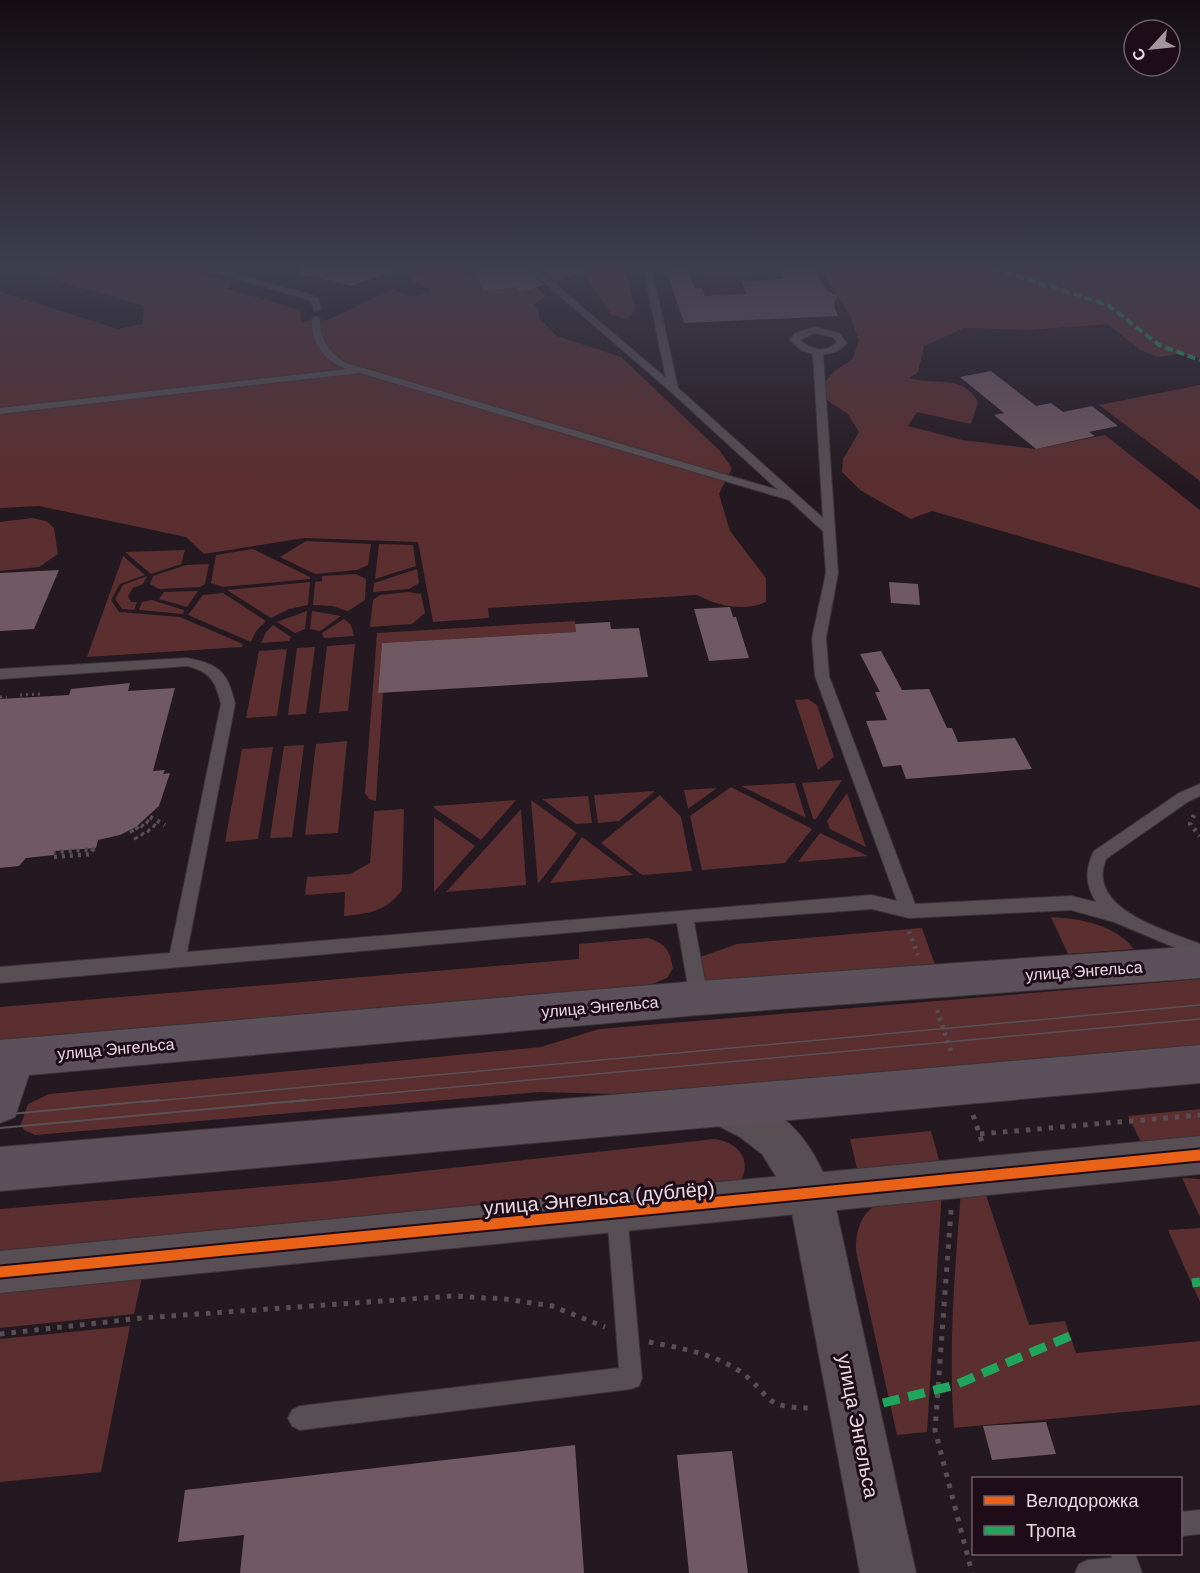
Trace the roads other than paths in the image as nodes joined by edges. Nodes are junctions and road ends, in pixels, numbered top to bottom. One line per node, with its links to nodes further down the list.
1 (317, 339): 5 (lane)
2 (616, 339): 6 (lane)
3 (663, 339): 6 (lane)
4 (819, 352): 9 (lane)
5 (358, 370): 7 (lane); 8 (lane)
6 (674, 389): 8 (lane)
7 (0, 411)
8 (791, 497): 9 (lane)
9 (828, 529): 12 (lane)
10 (0, 674): 16 (lane)
11 (1200, 790): 14 (lane)
12 (905, 910): 13 (lane); 14 (lane)
13 (684, 916): 16 (lane); 19 (lane)
14 (1121, 918): 15 (lane)
15 (1200, 951)
16 (177, 960): 18 (lane)
17 (1200, 962): 19 (main road, улица Энгельса)
18 (0, 975)
19 (699, 998): 20 (main road, улица Энгельса)
20 (7, 1058): 22 (main road)
21 (1200, 1064): 23 (main road, улица Энгельса)
22 (0, 1103)
23 (722, 1106): 25 (main road, улица Энгельса); 26 (street, улица Энгельса)
24 (1200, 1155): 26 (street, улица Энгельса (дублёр))
25 (0, 1169)
26 (811, 1195): 27 (street, улица Энгельса (дублёр)); 33 (street, улица Энгельса)
27 (617, 1213): 28 (street, улица Энгельса (дублёр)); 29 (lane)
28 (0, 1272)
29 (300, 1418)
30 (1200, 1522): 31 (lane)
31 (1182, 1524)
32 (1127, 1565): 34 (lane)
33 (888, 1573)
34 (1088, 1573)

